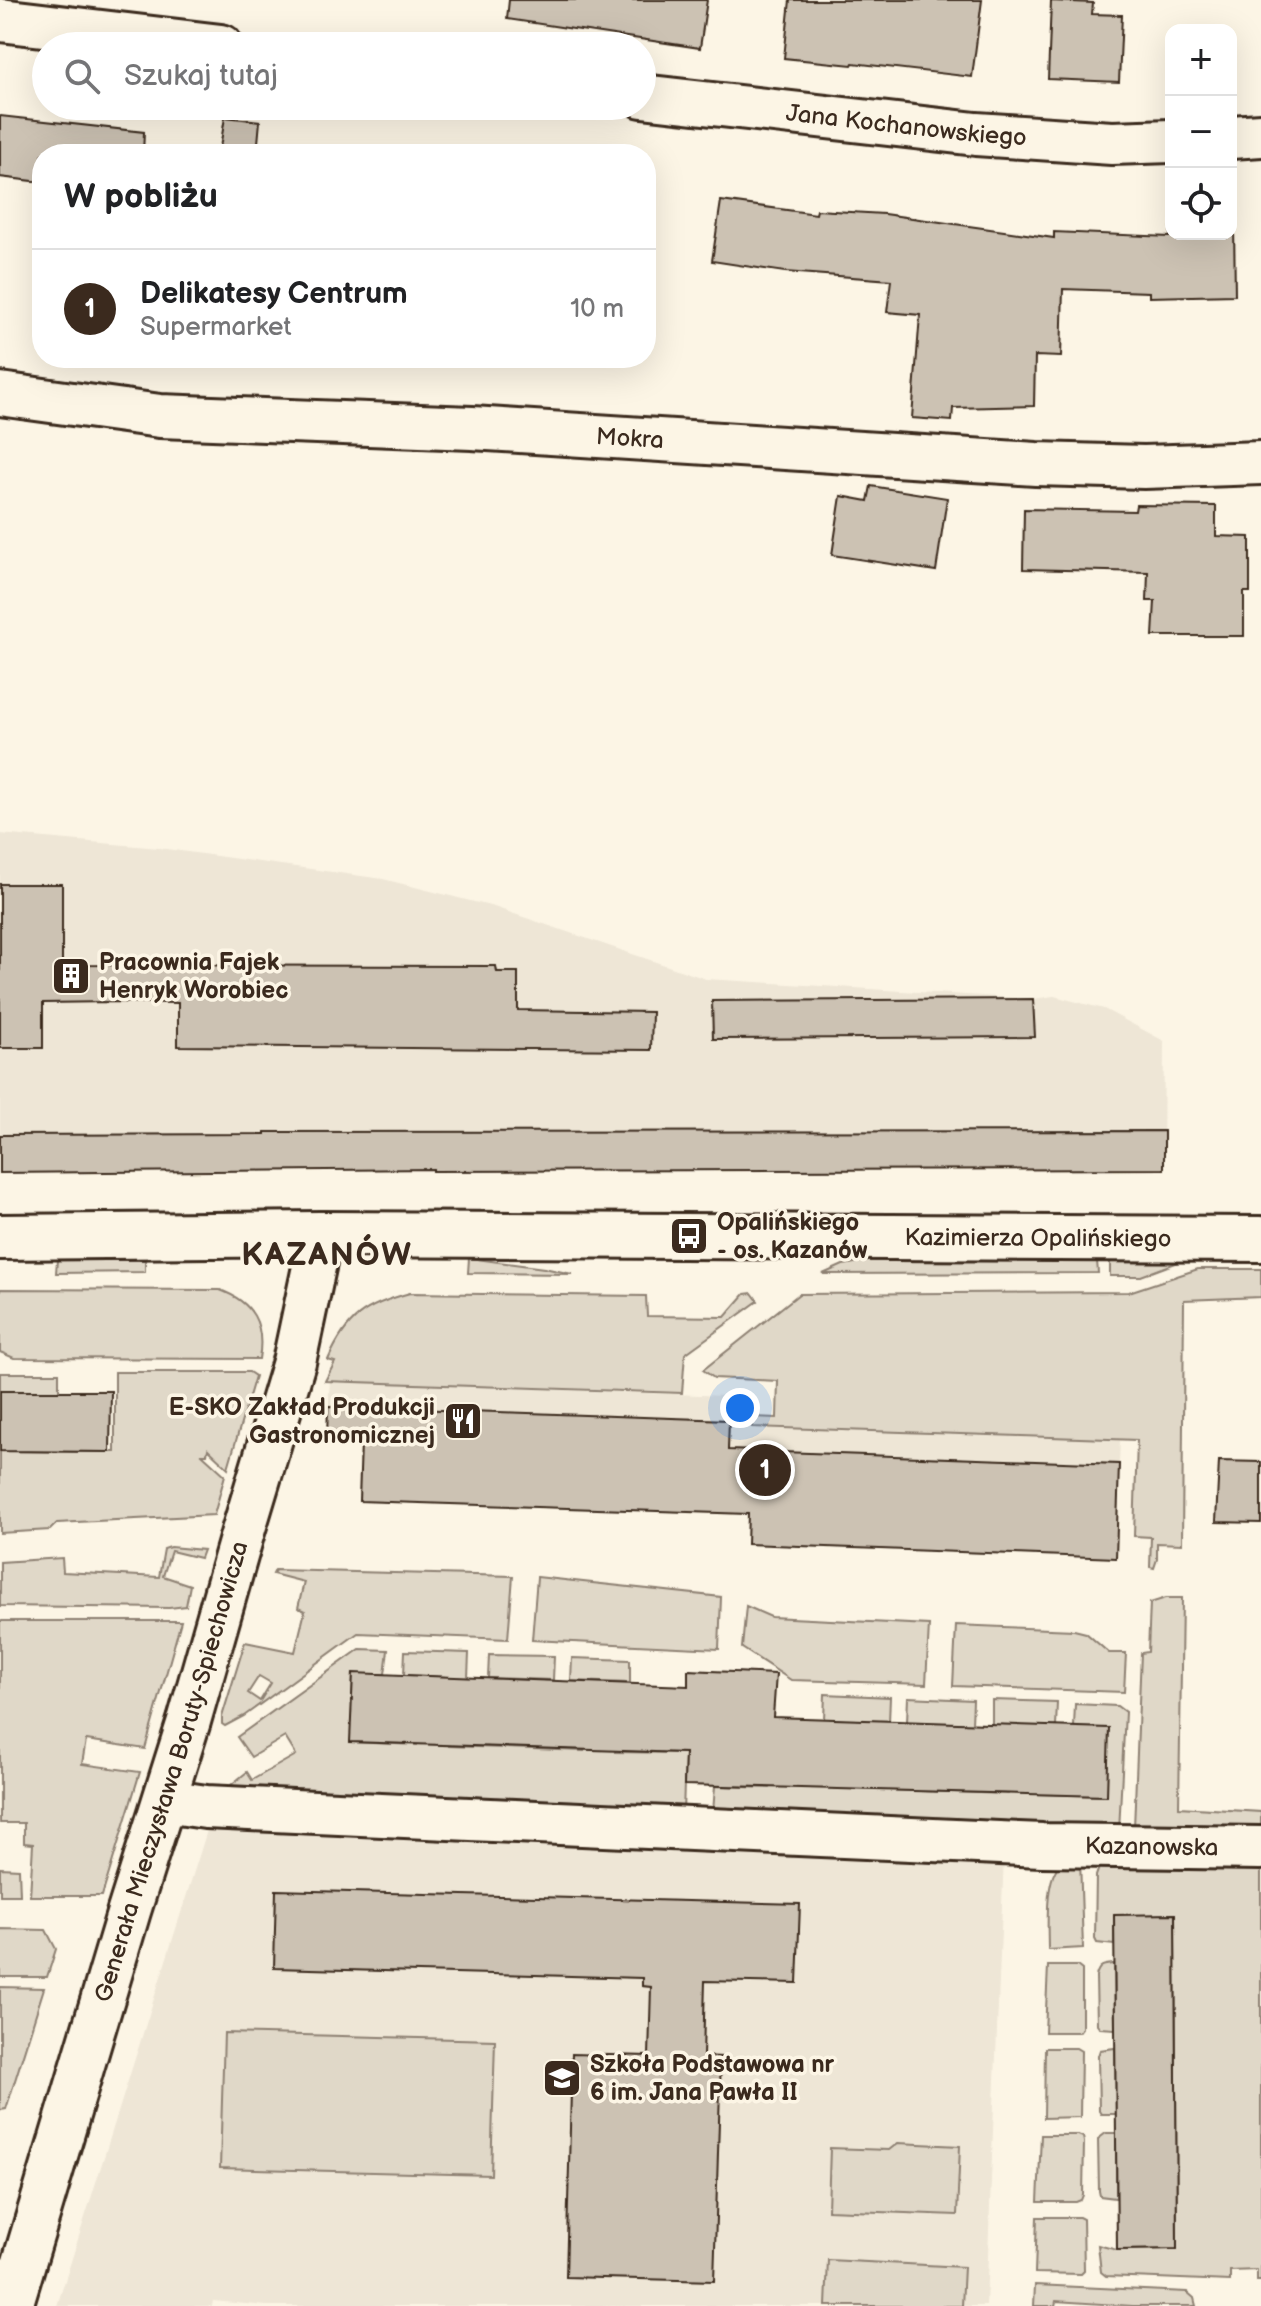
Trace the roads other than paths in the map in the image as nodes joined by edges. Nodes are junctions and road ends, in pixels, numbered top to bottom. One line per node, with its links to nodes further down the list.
1 (0, 20): 2 (street)
2 (102, 32)
3 (656, 98): 6 (street, Jana Kochanowskiego)
4 (1261, 135): 5 (street)
5 (1237, 137)
6 (1165, 141)
7 (0, 394): 8 (street, Mokra)
8 (1261, 463)
9 (321, 1234): 10 (street, Kazimierza Opalińskiego); 11 (street, Kazimierza Opalińskiego); 12 (street, Generała Mieczysława Boruty-Spiechowicza)
10 (0, 1237)
11 (1261, 1239)
12 (165, 1801): 13 (street, Kazanowska); 14 (street, Generała Mieczysława Boruty-Spiechowicza)
13 (1261, 1848)
14 (11, 2306)

